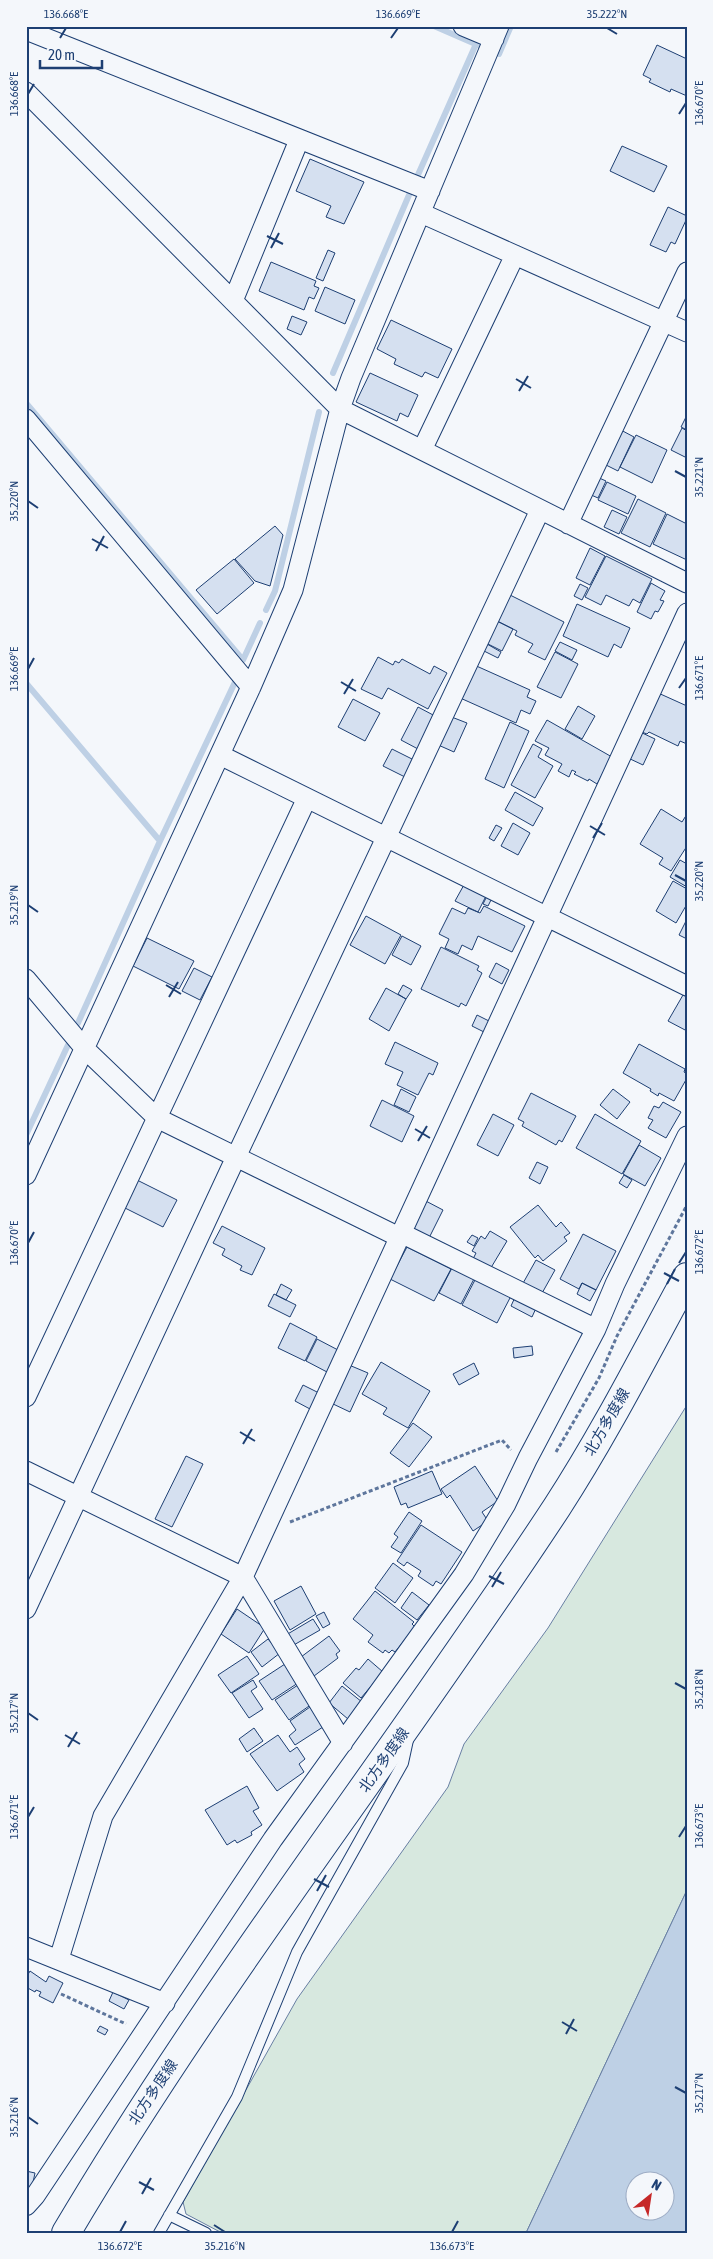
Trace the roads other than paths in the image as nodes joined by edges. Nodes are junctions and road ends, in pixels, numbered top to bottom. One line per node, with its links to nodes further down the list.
1 (463, 26): 3 (street)
2 (26, 30): 5 (street)
3 (496, 33): 6 (street)
4 (26, 92): 10 (street)
5 (299, 140): 6 (street); 10 (street)
6 (430, 191): 7 (street)
7 (420, 213): 8 (street); 13 (street)
8 (514, 255): 11 (street); 15 (street)
9 (687, 272): 11 (street)
10 (233, 302): 13 (street)
11 (664, 321): 12 (street); 17 (street)
12 (687, 332)
13 (340, 409): 15 (street); 20 (street)
14 (26, 419): 20 (street)
15 (422, 450): 16 (street)
16 (540, 510): 17 (street); 23 (street)
17 (568, 524): 18 (street)
18 (687, 583)
19 (687, 613): 24 (street)
20 (251, 687): 21 (street)
21 (220, 755): 22 (street); 27 (street)
22 (307, 798): 23 (street); 28 (street)
23 (386, 837): 24 (street); 30 (street)
24 (548, 917): 26 (street); 32 (street)
25 (26, 979): 27 (street)
26 (687, 986)
27 (85, 1049): 28 (street); 31 (street)
28 (157, 1118): 30 (street); 35 (street)
29 (687, 1136): 34 (street)
30 (236, 1156): 32 (street); 37 (street)
31 (26, 1175)
32 (400, 1235): 34 (street); 38 (street)
33 (687, 1277): 40 (main road, 北方多度線)
34 (596, 1329): 41 (street)
35 (26, 1397)
36 (26, 1471): 37 (street)
37 (79, 1497): 38 (street); 39 (street)
38 (243, 1577): 41 (street); 43 (street)
39 (26, 1609)
40 (412, 1722): 46 (lane); 47 (main road, 北方多度線)
41 (343, 1743): 44 (street)
42 (26, 1947): 43 (street)
43 (59, 1959): 44 (street)
44 (165, 2003): 45 (street)
45 (26, 2206)
46 (169, 2215): 48 (lane); 49 (lane)
47 (66, 2230)
48 (158, 2233)
49 (206, 2233)

